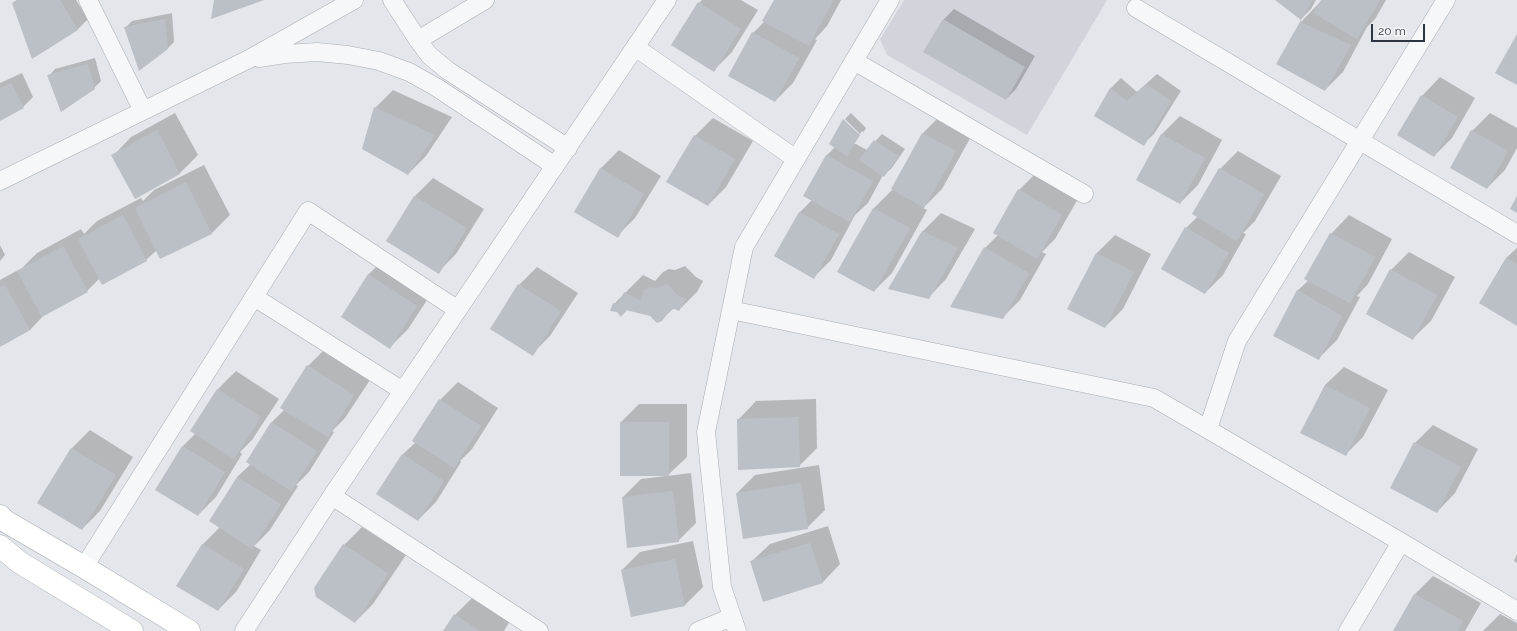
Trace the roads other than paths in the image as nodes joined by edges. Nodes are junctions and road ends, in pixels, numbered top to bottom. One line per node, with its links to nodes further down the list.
1 (88, 0): 13 (street)
2 (354, 0): 11 (street)
3 (392, 0): 9 (street)
4 (485, 0): 9 (street)
5 (667, 0): 10 (street)
6 (890, 0): 12 (street)
7 (1446, 0): 14 (street)
8 (1136, 8): 14 (street)
9 (418, 40): 15 (street)
10 (635, 47): 15 (street); 16 (street)
11 (249, 59): 13 (street); 17 (street)
12 (854, 61): 16 (street); 19 (street)
13 (144, 111): 18 (street)
14 (1360, 140): 20 (street); 25 (street)
15 (568, 148): 17 (street)
16 (796, 159): 23 (street)
17 (555, 166): 22 (street)
18 (0, 181)
19 (1084, 194)
20 (1517, 234)
21 (254, 297): 22 (street); 24 (street); 30 (street)
22 (458, 310): 24 (street)
23 (730, 310): 25 (street); 32 (street)
24 (403, 391): 26 (street)
25 (1208, 429): 28 (street)
26 (332, 496): 35 (street); 36 (street)
27 (0, 516): 30 (main road)
28 (1401, 542): 31 (street); 38 (street)
29 (0, 546): 33 (main road)
30 (84, 567): 34 (main road)
31 (1517, 611)
32 (735, 624): 37 (street)
33 (132, 631)
34 (189, 631)
35 (244, 631)
36 (539, 631)
37 (698, 631)
38 (1348, 631)

